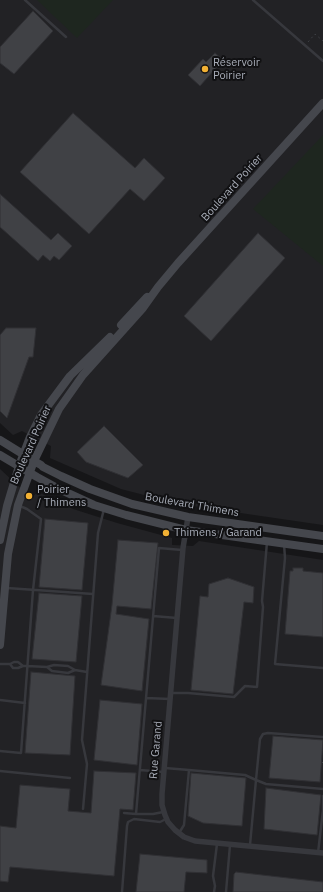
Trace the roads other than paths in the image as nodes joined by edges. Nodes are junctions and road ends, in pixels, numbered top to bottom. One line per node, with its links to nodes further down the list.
1 (25, 0): 3 (lane)
2 (253, 0): 4 (lane)
3 (66, 37)
4 (323, 61)
5 (323, 103): 6 (street, Boulevard Poirier)
6 (158, 287): 9 (street, Boulevard Poirier); 10 (street, Boulevard Poirier)
7 (0, 440): 9 (street, Boulevard Thimens)
8 (0, 455): 11 (street)
9 (23, 455): 10 (street, Boulevard Thimens); 11 (street, Boulevard Poirier)
10 (34, 461): 12 (street, Boulevard Poirier); 15 (street, Boulevard Thimens)
11 (19, 466): 12 (street); 18 (street, Boulevard Poirier)
12 (29, 473): 13 (street, Boulevard Poirier); 14 (street)
13 (18, 505): 23 (street, Boulevard Poirier); 24 (lane)
14 (104, 508): 16 (street); 25 (lane)
15 (188, 518): 16 (street, Rue Garand); 17 (street, Boulevard Thimens)
16 (186, 530): 19 (street); 22 (street, Rue Garand)
17 (323, 536)
18 (0, 540)
19 (267, 541): 20 (street); 37 (lane)
20 (284, 544): 21 (street); 34 (lane)
21 (323, 549)
22 (183, 550): 26 (lane); 27 (street, Rue Garand)
23 (5, 588): 24 (lane); 28 (street, Boulevard Poirier)
24 (33, 590): 25 (lane); 32 (lane)
25 (93, 594): 36 (lane)
26 (154, 616): 27 (lane); 38 (lane)
27 (177, 618): 37 (street, Rue Garand)
28 (0, 645)
29 (0, 664): 30 (lane)
30 (10, 664): 31 (lane); 31 (lane)
31 (23, 666): 32 (lane)
32 (28, 666): 33 (lane); 41 (lane)
33 (47, 668): 35 (lane); 35 (lane)
34 (323, 668)
35 (74, 670): 36 (lane)
36 (87, 672): 52 (lane)
37 (171, 693): 40 (street, Rue Garand)
38 (146, 698): 40 (lane); 44 (lane)
39 (0, 700): 41 (lane)
40 (170, 700): 45 (street, Rue Garand)
41 (25, 703): 43 (lane)
42 (323, 737): 49 (lane)
43 (0, 751)
44 (140, 770): 45 (lane); 55 (lane)
45 (164, 770): 46 (lane); 53 (street, Rue Garand)
46 (189, 770): 49 (lane); 57 (lane)
47 (0, 771): 48 (lane)
48 (70, 778)
49 (256, 780): 50 (lane); 60 (lane)
50 (323, 789)
51 (323, 796): 61 (lane)
52 (83, 809)
53 (164, 812): 55 (lane); 56 (street, Rue Garand)
54 (124, 813): 55 (lane)
55 (136, 814)
56 (167, 819): 57 (street, Rue Garand); 62 (lane)
57 (179, 834): 58 (street, Rue Garand)
58 (217, 844): 59 (street, Rue Garand); 63 (lane)
59 (230, 845): 60 (street, Rue Garand); 64 (lane)
60 (250, 847): 61 (street, Rue Garand)
61 (321, 853)
62 (122, 892)
63 (214, 892)
64 (226, 892)

